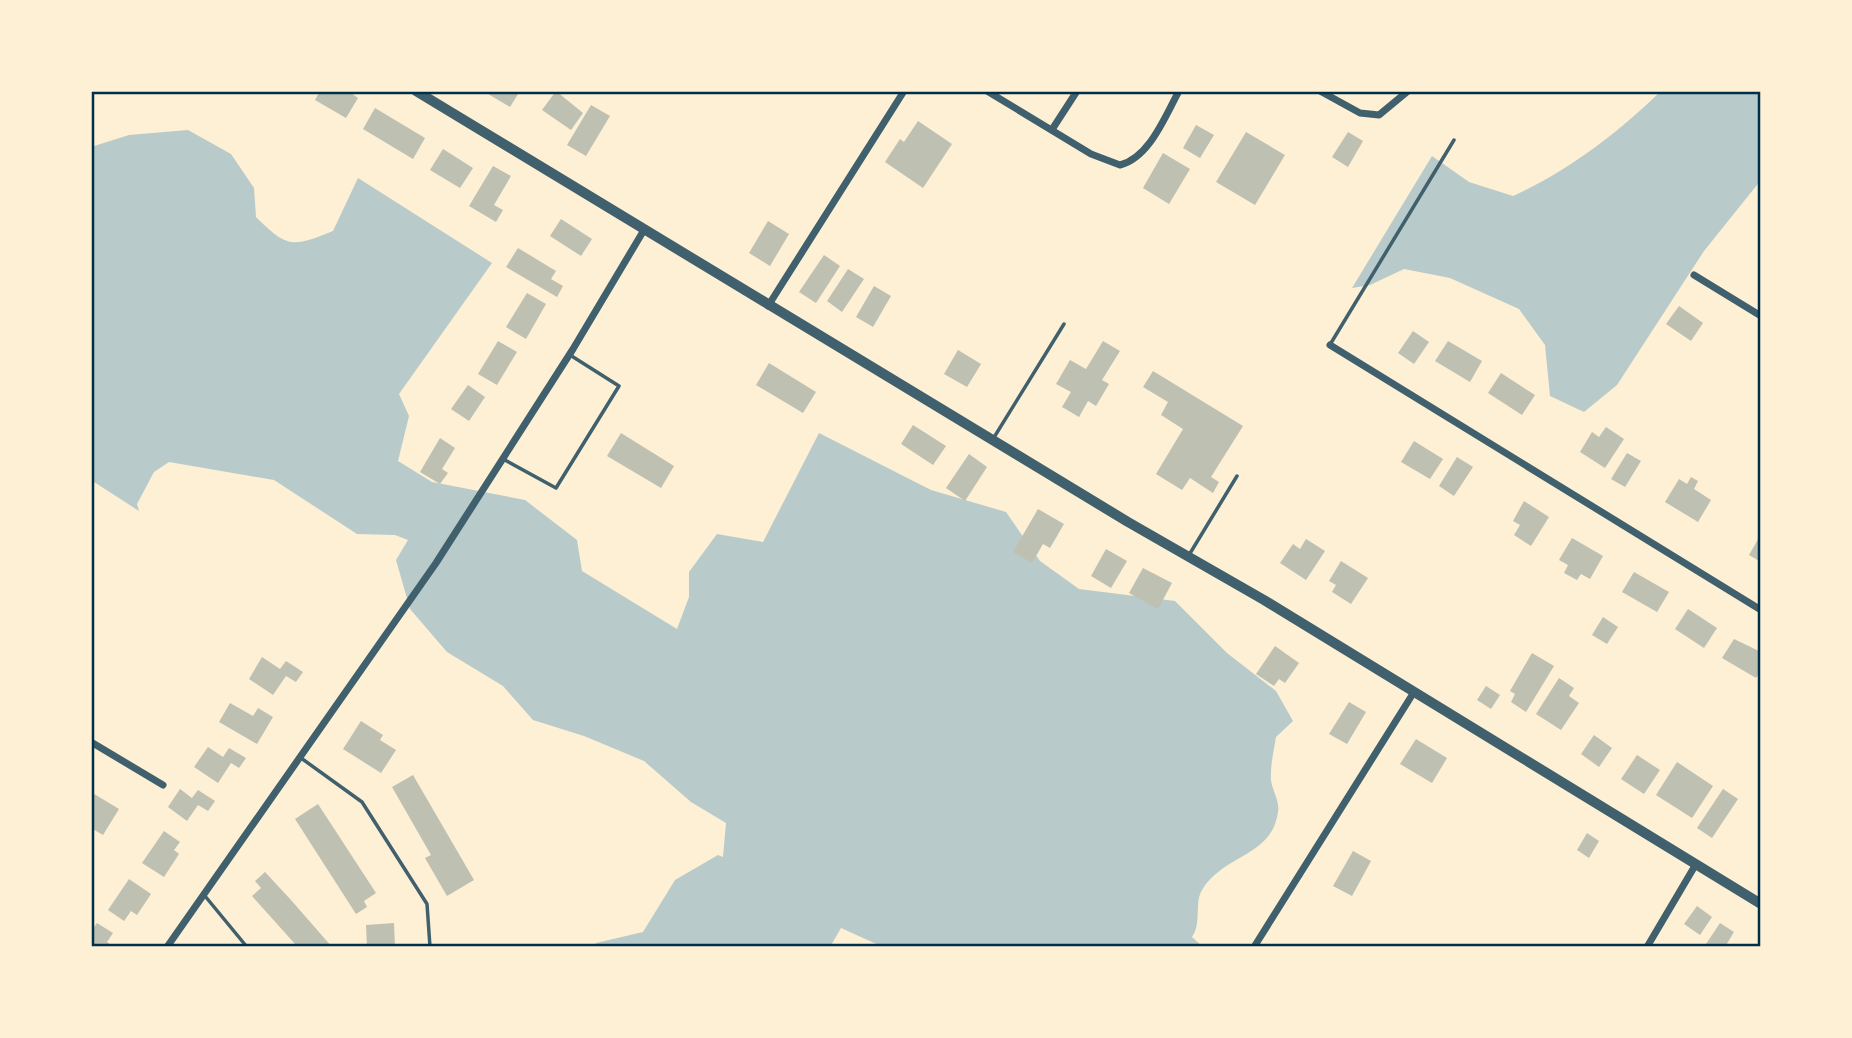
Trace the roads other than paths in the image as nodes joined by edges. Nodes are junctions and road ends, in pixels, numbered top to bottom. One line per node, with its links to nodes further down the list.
1 (416, 91): 10 (street)
2 (904, 91): 12 (street)
3 (987, 91): 8 (street)
4 (1077, 91): 8 (street)
5 (1179, 91): 8 (street)
6 (1320, 91): 7 (street)
7 (1408, 91)
8 (1053, 128)
9 (1454, 140): 15 (lane)
10 (644, 230): 12 (street); 16 (street)
11 (1694, 275): 13 (street)
12 (768, 306): 17 (street)
13 (1761, 316)
14 (1064, 324): 17 (lane)
15 (1330, 345): 21 (street)
16 (570, 355): 18 (street); 18 (lane)
17 (992, 440): 20 (street)
18 (503, 459): 24 (street)
19 (1237, 476): 20 (lane)
20 (1188, 557): 22 (street)
21 (1761, 610)
22 (1414, 692): 26 (street); 32 (street)
23 (91, 742): 25 (street)
24 (299, 757): 27 (street); 31 (lane)
25 (163, 785)
26 (1696, 864): 28 (street); 33 (street)
27 (204, 894): 29 (street); 30 (lane)
28 (1761, 904)
29 (167, 947)
30 (247, 947)
31 (430, 947)
32 (1254, 947)
33 (1647, 947)

